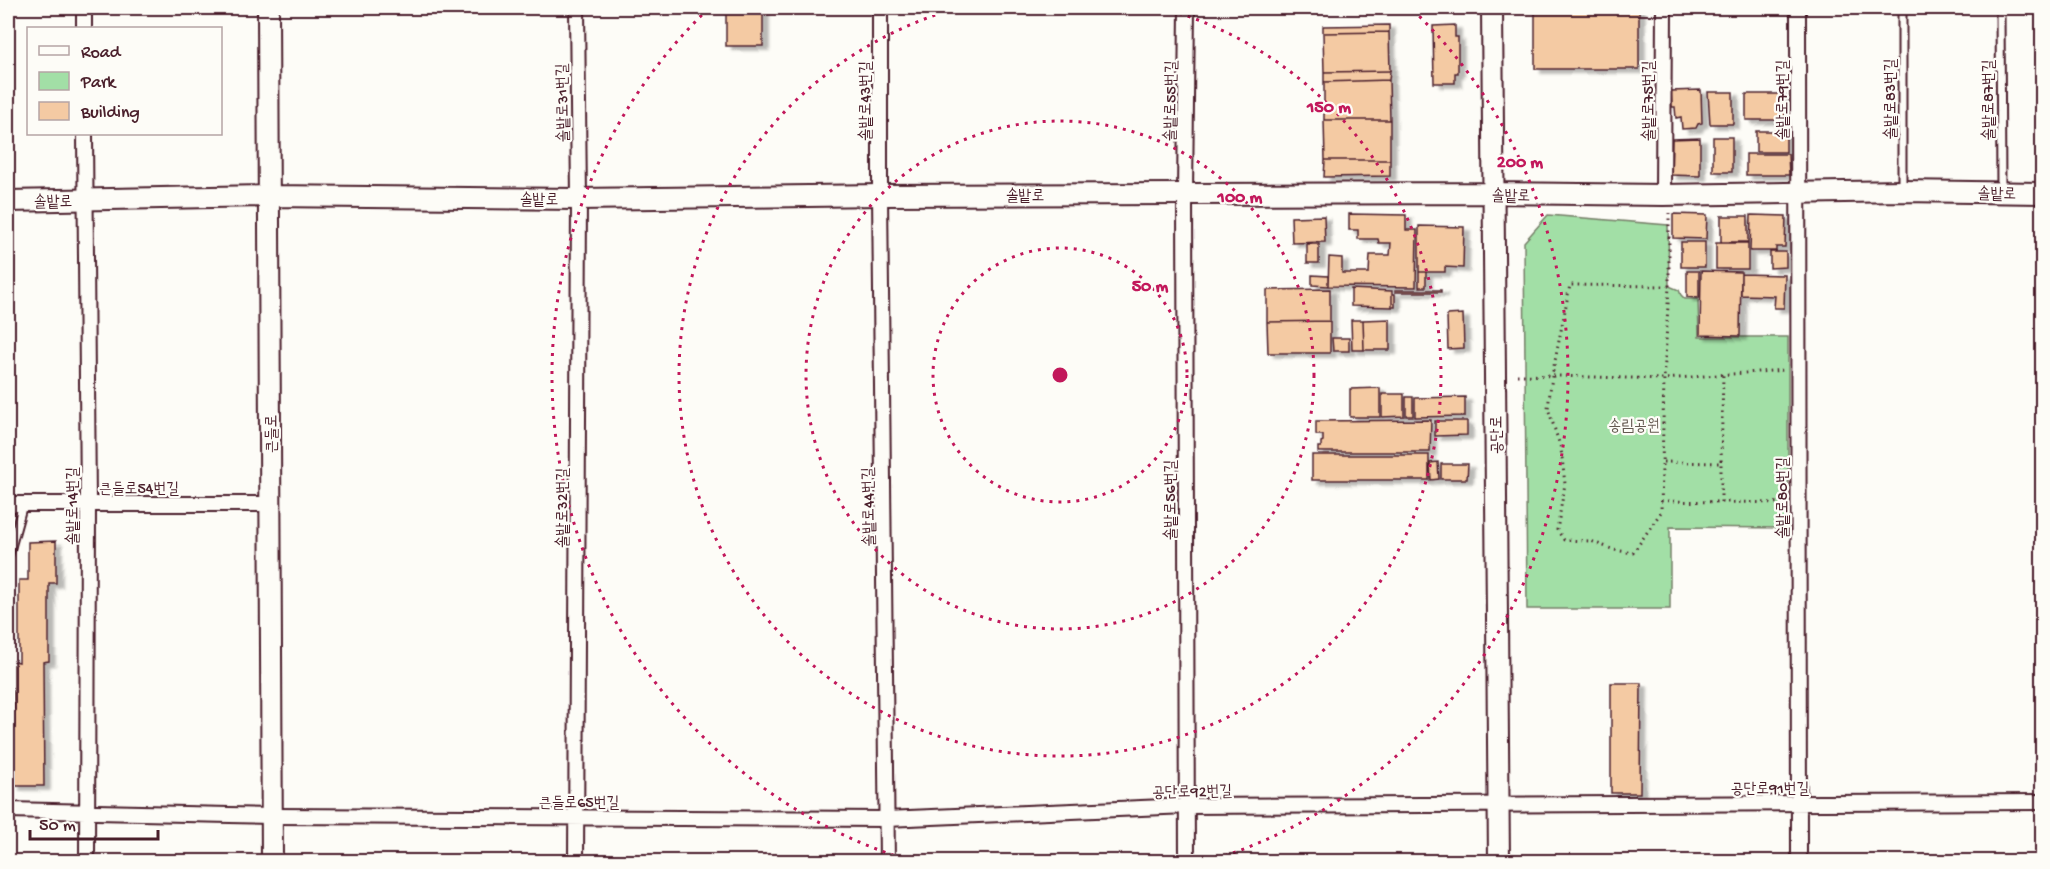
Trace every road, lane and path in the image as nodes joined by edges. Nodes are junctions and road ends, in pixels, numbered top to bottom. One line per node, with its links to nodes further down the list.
1 (84, 8): 11 (street)
2 (268, 8): 21 (street, 큰들로)
3 (577, 8): 22 (street, 솔밭로31번길)
4 (880, 8): 19 (street, 솔밭로43번길)
5 (1187, 8): 18 (street, 솔밭로55번길)
6 (1492, 8): 15 (street, 공단로)
7 (1664, 8): 20 (street, 솔밭로75번길)
8 (1798, 8): 16 (street, 솔밭로79번길)
9 (1902, 8): 13 (lane, 솔밭로83번길)
10 (2000, 8): 14 (lane, 솔밭로87번길)
11 (84, 27)
12 (85, 135): 23 (street, 솔밭로14번길)
13 (1902, 191): 14 (street, 솔밭로); 16 (street, 솔밭로)
14 (2001, 192): 17 (street, 솔밭로)
15 (1493, 193): 18 (street, 솔밭로); 20 (street, 솔밭로); 43 (street, 공단로)
16 (1797, 193): 20 (street, 솔밭로); 42 (street, 솔밭로80번길)
17 (2043, 193)
18 (1185, 194): 19 (street, 솔밭로); 44 (street, 솔밭로56번길)
19 (880, 195): 22 (street, 솔밭로); 49 (street, 솔밭로44번길)
20 (1666, 195): 25 (path)
21 (269, 196): 22 (street, 솔밭로); 23 (street, 솔밭로); 39 (street, 큰들로)
22 (579, 199): 48 (street, 솔밭로32번길)
23 (85, 200): 24 (street, 솔밭로); 38 (street, 솔밭로14번길)
24 (8, 201)
25 (1669, 286): 29 (path); 30 (path)
26 (1788, 370): 28 (path)
27 (1517, 375): 29 (path)
28 (1723, 375): 30 (path); 32 (path)
29 (1552, 376): 30 (path); 33 (path)
30 (1664, 379): 31 (path)
31 (1663, 462): 32 (path); 33 (path)
32 (1721, 463): 34 (path)
33 (1661, 501): 34 (path)
34 (1721, 502): 35 (path)
35 (1788, 503)
36 (8, 504): 37 (street, 큰들로54번길)
37 (23, 504): 38 (street, 큰들로54번길); 40 (lane)
38 (88, 504): 39 (street, 큰들로54번길); 46 (street, 솔밭로14번길)
39 (270, 504): 47 (street, 큰들로)
40 (8, 558)
41 (2043, 802): 42 (street, 공단로91번길)
42 (1799, 803): 43 (street, 공단로91번길); 56 (street, 솔밭로80번길)
43 (1498, 804): 44 (street, 공단로92번길); 55 (street, 공단로)
44 (1187, 806): 49 (street, 공단로92번길); 54 (street, 솔밭로56번길)
45 (8, 810): 46 (street, 큰들로65번길)
46 (87, 812): 47 (street, 큰들로65번길); 50 (street, 솔밭로14번길)
47 (272, 816): 48 (street, 큰들로65번길); 51 (street, 큰들로)
48 (576, 818): 49 (street, 큰들로65번길); 52 (street, 솔밭로32번길)
49 (886, 819): 53 (street, 솔밭로44번길)
50 (87, 861)
51 (272, 861)
52 (576, 861)
53 (887, 861)
54 (1187, 861)
55 (1499, 861)
56 (1799, 861)

